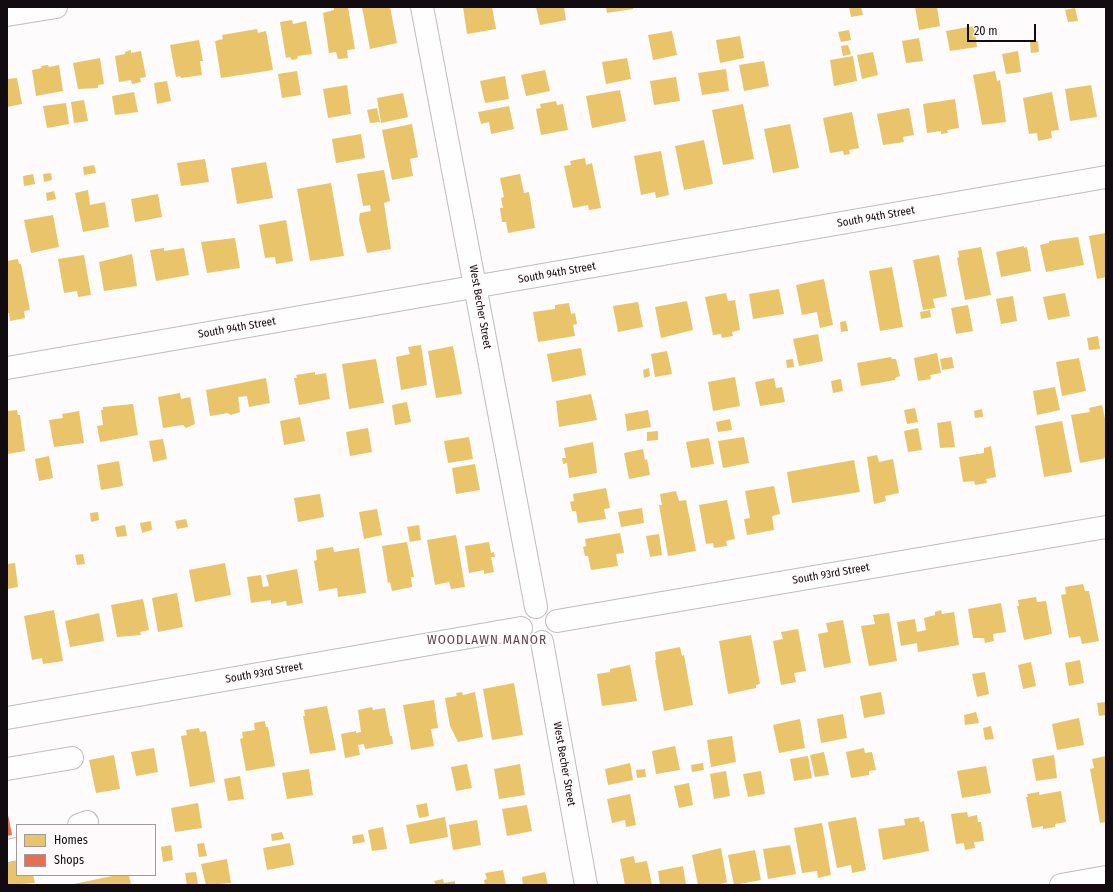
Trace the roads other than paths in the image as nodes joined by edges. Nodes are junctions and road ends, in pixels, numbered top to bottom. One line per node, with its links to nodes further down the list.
1 (56, 7): 3 (street)
2 (422, 7): 5 (street, West Becher Street)
3 (7, 16)
4 (1106, 178): 5 (street, South 94th Street)
5 (476, 287): 6 (street, South 94th Street); 8 (street, West Becher Street)
6 (7, 368)
7 (1106, 527): 9 (street, South 93rd Street)
8 (536, 607): 9 (street); 10 (street)
9 (557, 621): 11 (street)
10 (521, 628): 11 (street); 12 (street, South 93rd Street)
11 (542, 642): 16 (street, West Becher Street)
12 (7, 718)
13 (72, 758): 14 (street)
14 (7, 769)
15 (1106, 877): 17 (street)
16 (586, 885)
17 (1061, 885)

